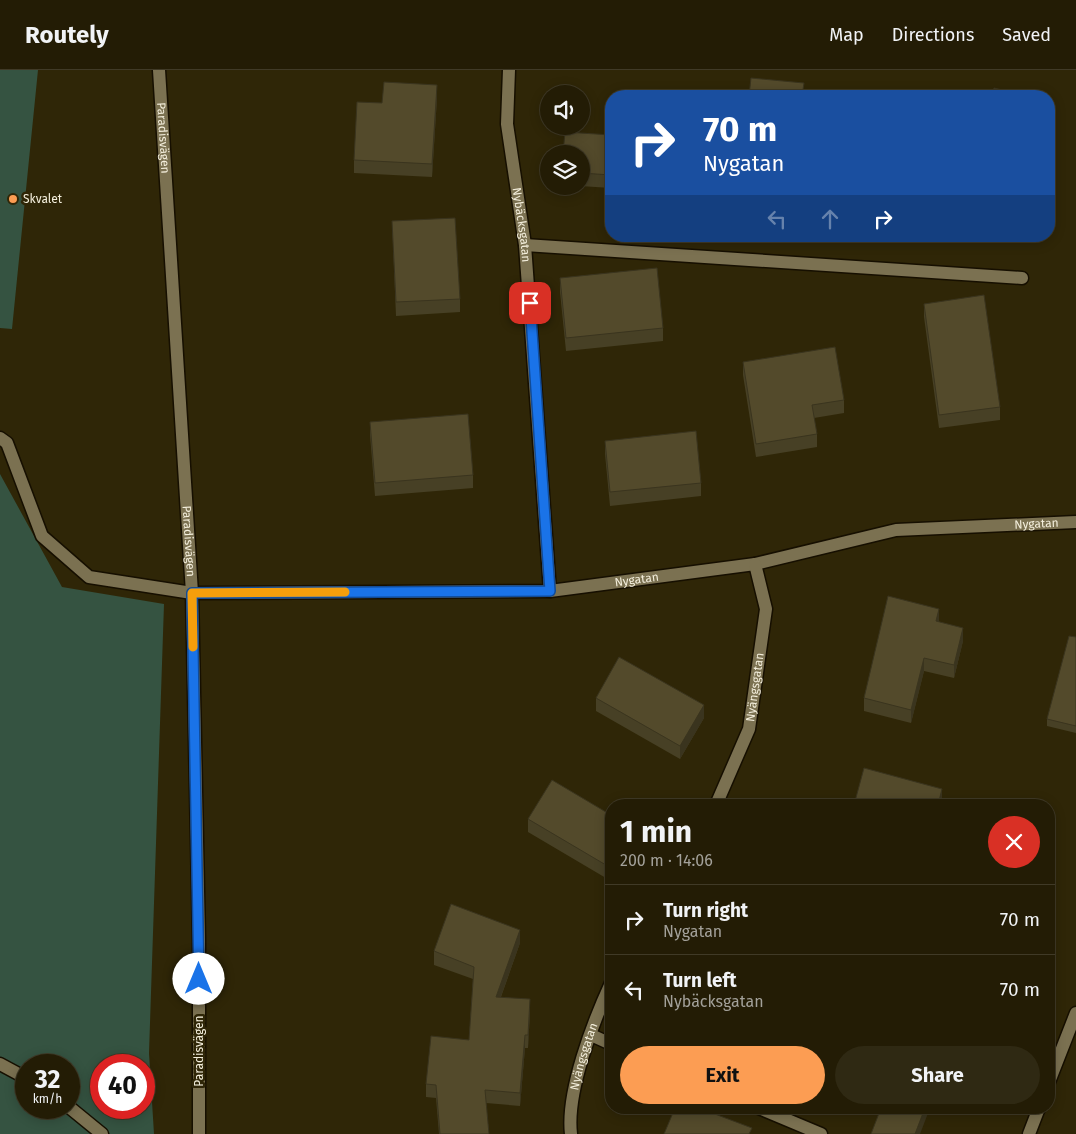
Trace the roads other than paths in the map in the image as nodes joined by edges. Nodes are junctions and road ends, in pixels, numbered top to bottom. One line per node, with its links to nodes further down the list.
1 (159, 70): 9 (street, Paradisvägen)
2 (509, 70): 3 (street, Nybäcksgatan)
3 (526, 245): 4 (street); 8 (street, Nybäcksgatan)
4 (1022, 278)
5 (0, 438): 9 (street, Nygatan)
6 (1076, 522): 7 (street, Nygatan)
7 (755, 564): 8 (street, Nygatan); 10 (street, Nyängsgatan)
8 (550, 591): 9 (street, Nygatan)
9 (192, 593): 22 (street, Paradisvägen)
10 (719, 799)
11 (605, 999): 13 (street, Nyängsgatan)
12 (1076, 1013): 16 (street)
13 (591, 1035): 14 (street); 23 (street, Nyängsgatan)
14 (605, 1041)
15 (0, 1064): 17 (street)
16 (1055, 1067)
17 (15, 1072)
18 (773, 1114): 24 (street)
19 (1036, 1114): 25 (street)
20 (80, 1116): 21 (street)
21 (102, 1134)
22 (199, 1134)
23 (571, 1134)
24 (821, 1134)
25 (1028, 1134)

